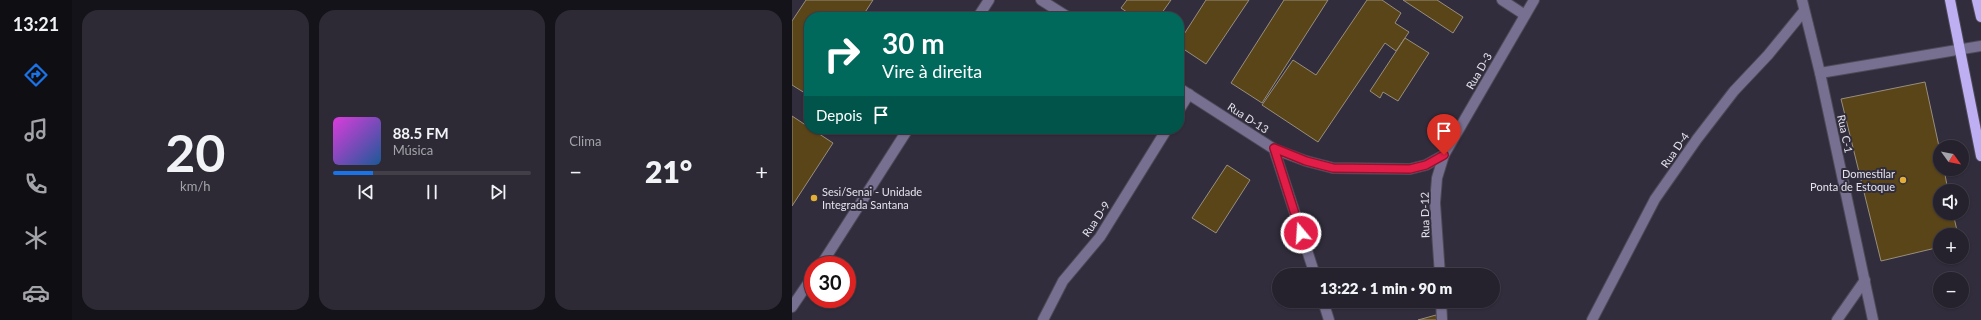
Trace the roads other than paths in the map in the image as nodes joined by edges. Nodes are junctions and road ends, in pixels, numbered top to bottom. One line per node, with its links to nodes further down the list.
1 (989, 0): 9 (street)
2 (1041, 0): 10 (street)
3 (1502, 0): 11 (street)
4 (1534, 0): 11 (street, Rua D-3)
5 (1802, 0): 8 (street, Rua C-1)
6 (1950, 0): 14 (main road)
7 (1977, 0): 12 (main road)
8 (1804, 11): 15 (street, Rua C-1); 36 (street, Rua D-4)
9 (981, 12)
10 (1060, 12)
11 (1525, 15): 23 (street, Rua D-3)
12 (1981, 17)
13 (1981, 46): 14 (street)
14 (1961, 50): 15 (street); 21 (main road)
15 (1820, 73): 28 (street, Rua C-1)
16 (1184, 91): 17 (street, Rua D-13)
17 (1189, 94): 18 (street); 22 (street, Rua D-13)
18 (1184, 102)
19 (905, 134): 25 (street)
20 (1164, 134): 33 (street, Rua D-9)
21 (1979, 135): 24 (main road)
22 (1274, 148): 23 (street); 26 (street, Rua D-13)
23 (1444, 155): 27 (street, Rua D-12)
24 (1981, 156)
25 (827, 256)
26 (1312, 268)
27 (1440, 268)
28 (1865, 280): 37 (street); 38 (street, Rua C-1)
29 (804, 289): 30 (street)
30 (792, 307)
31 (1441, 308): 35 (street)
32 (1326, 310): 34 (street)
33 (1043, 320)
34 (1319, 320)
35 (1442, 320)
36 (1592, 320)
37 (1837, 320)
38 (1873, 320)

